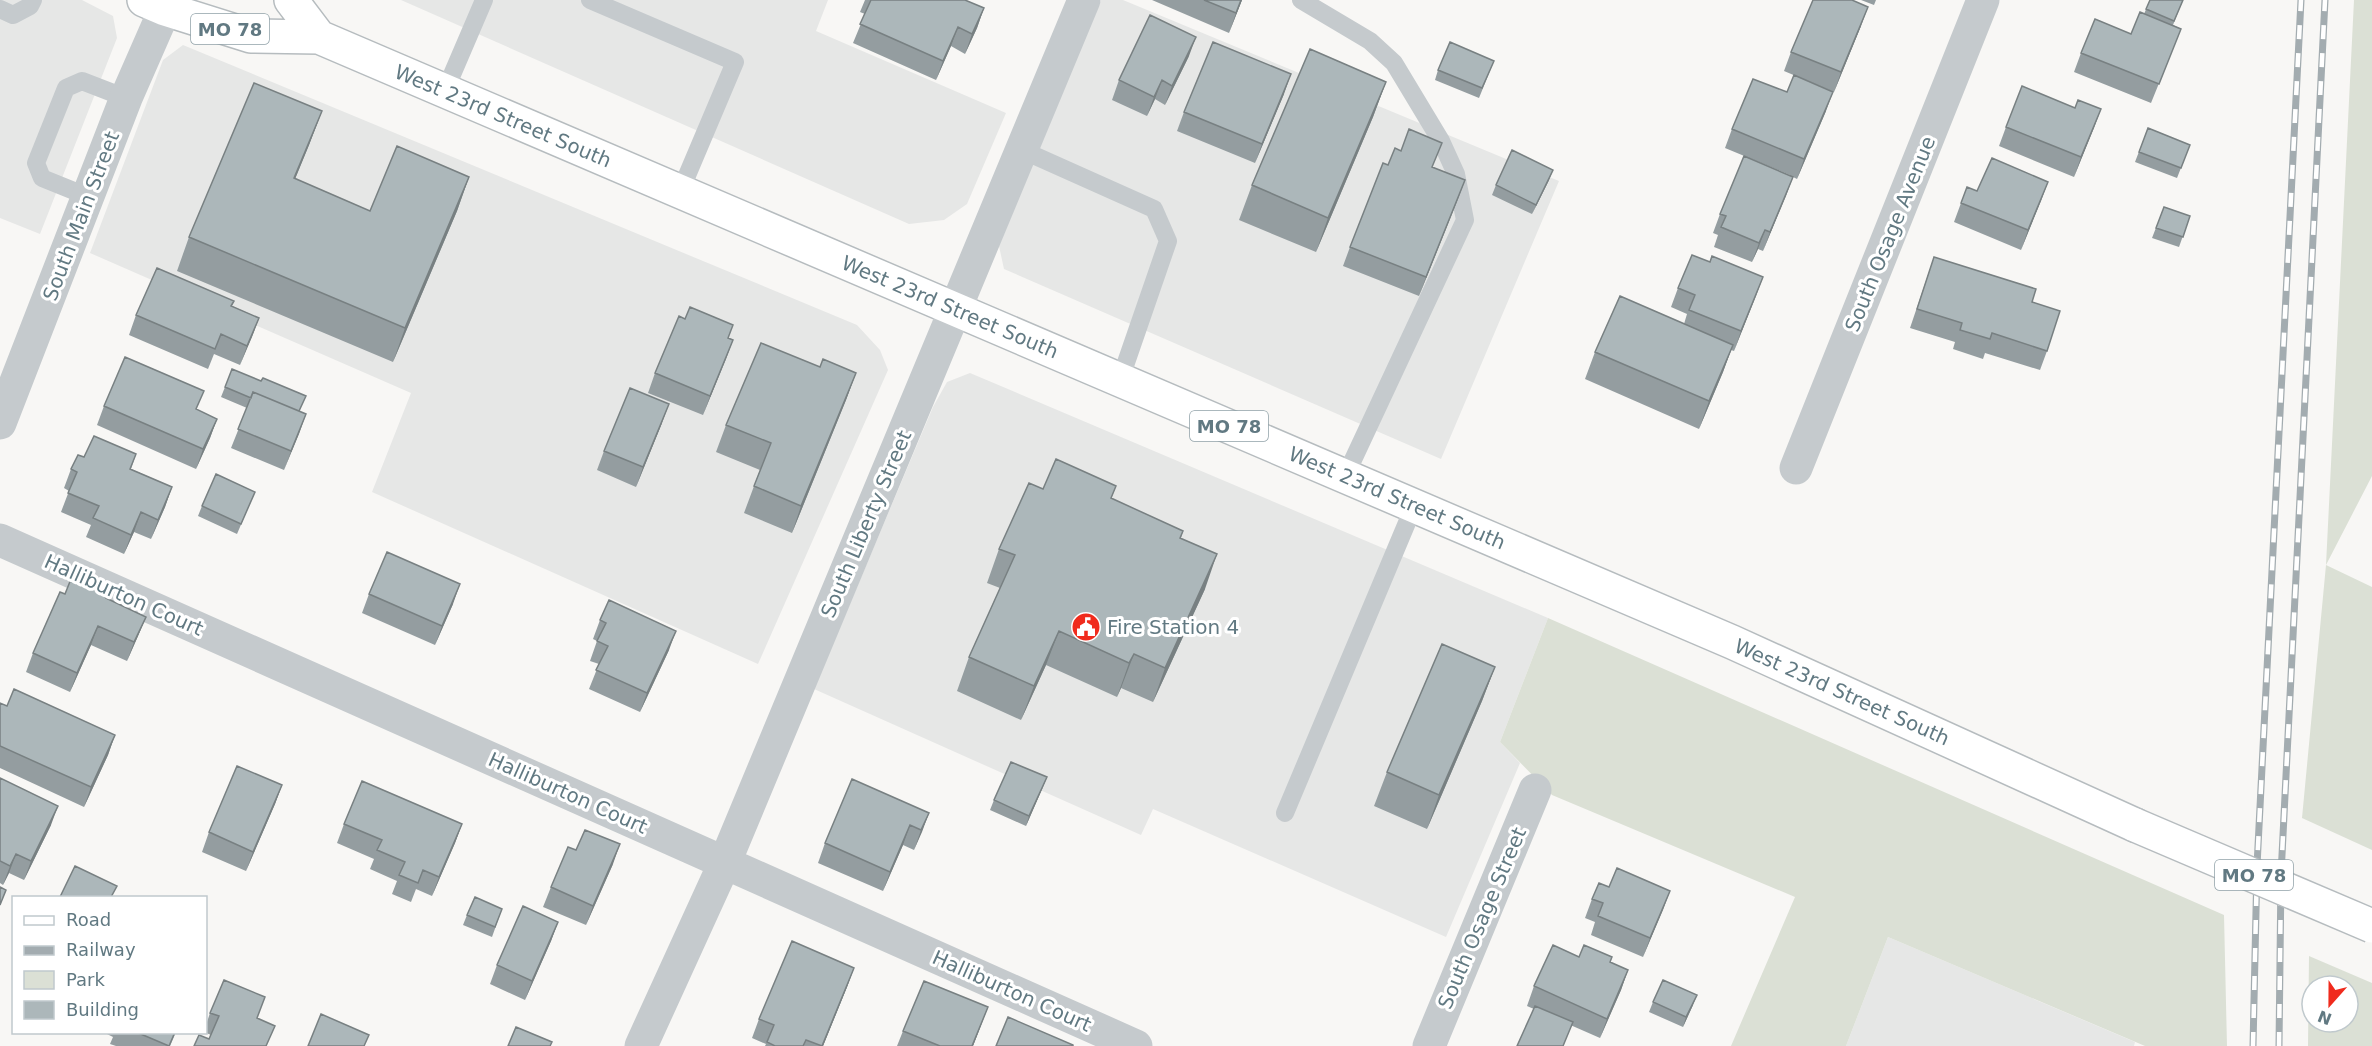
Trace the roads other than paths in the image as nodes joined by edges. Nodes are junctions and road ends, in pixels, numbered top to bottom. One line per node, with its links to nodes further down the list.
1 (33, 0): 9 (lane)
2 (291, 0): 10 (main road, MO 78)
3 (484, 0): 11 (lane)
4 (590, 0): 14 (lane)
5 (1084, 0): 13 (street, South Liberty Street)
6 (1301, 0): 20 (lane)
7 (1983, 0): 19 (street, South Osage Avenue)
8 (155, 4): 10 (main road, MO 78); 12 (street, South Main Street)
9 (0, 9)
10 (319, 37): 11 (main road, West 23rd Street South / MO 78)
11 (445, 91): 14 (main road, West 23rd Street South / MO 78)
12 (126, 99): 15 (street, South Main Street); 15 (lane)
13 (1022, 150): 16 (street, South Liberty Street); 17 (lane)
14 (680, 192): 16 (main road, West 23rd Street South / MO 78)
15 (89, 197): 18 (street, South Main Street)
16 (955, 309): 17 (main road, West 23rd Street South / MO 78); 25 (street, South Liberty Street)
17 (1120, 380): 20 (main road, West 23rd Street South / MO 78)
18 (0, 423)
19 (1796, 468)
20 (1345, 477): 21 (main road, West 23rd Street South / MO 78)
21 (1414, 506): 24 (lane); 26 (main road, West 23rd Street South / MO 78, bridge)
22 (0, 540): 25 (street, Halliburton Court)
23 (1535, 790): 29 (street, South Osage Street)
24 (1285, 813)
25 (724, 862): 27 (street, South Liberty Street); 28 (street, Halliburton Court)
26 (2372, 926)
27 (641, 1046)
28 (1136, 1046)
29 (1429, 1046)

